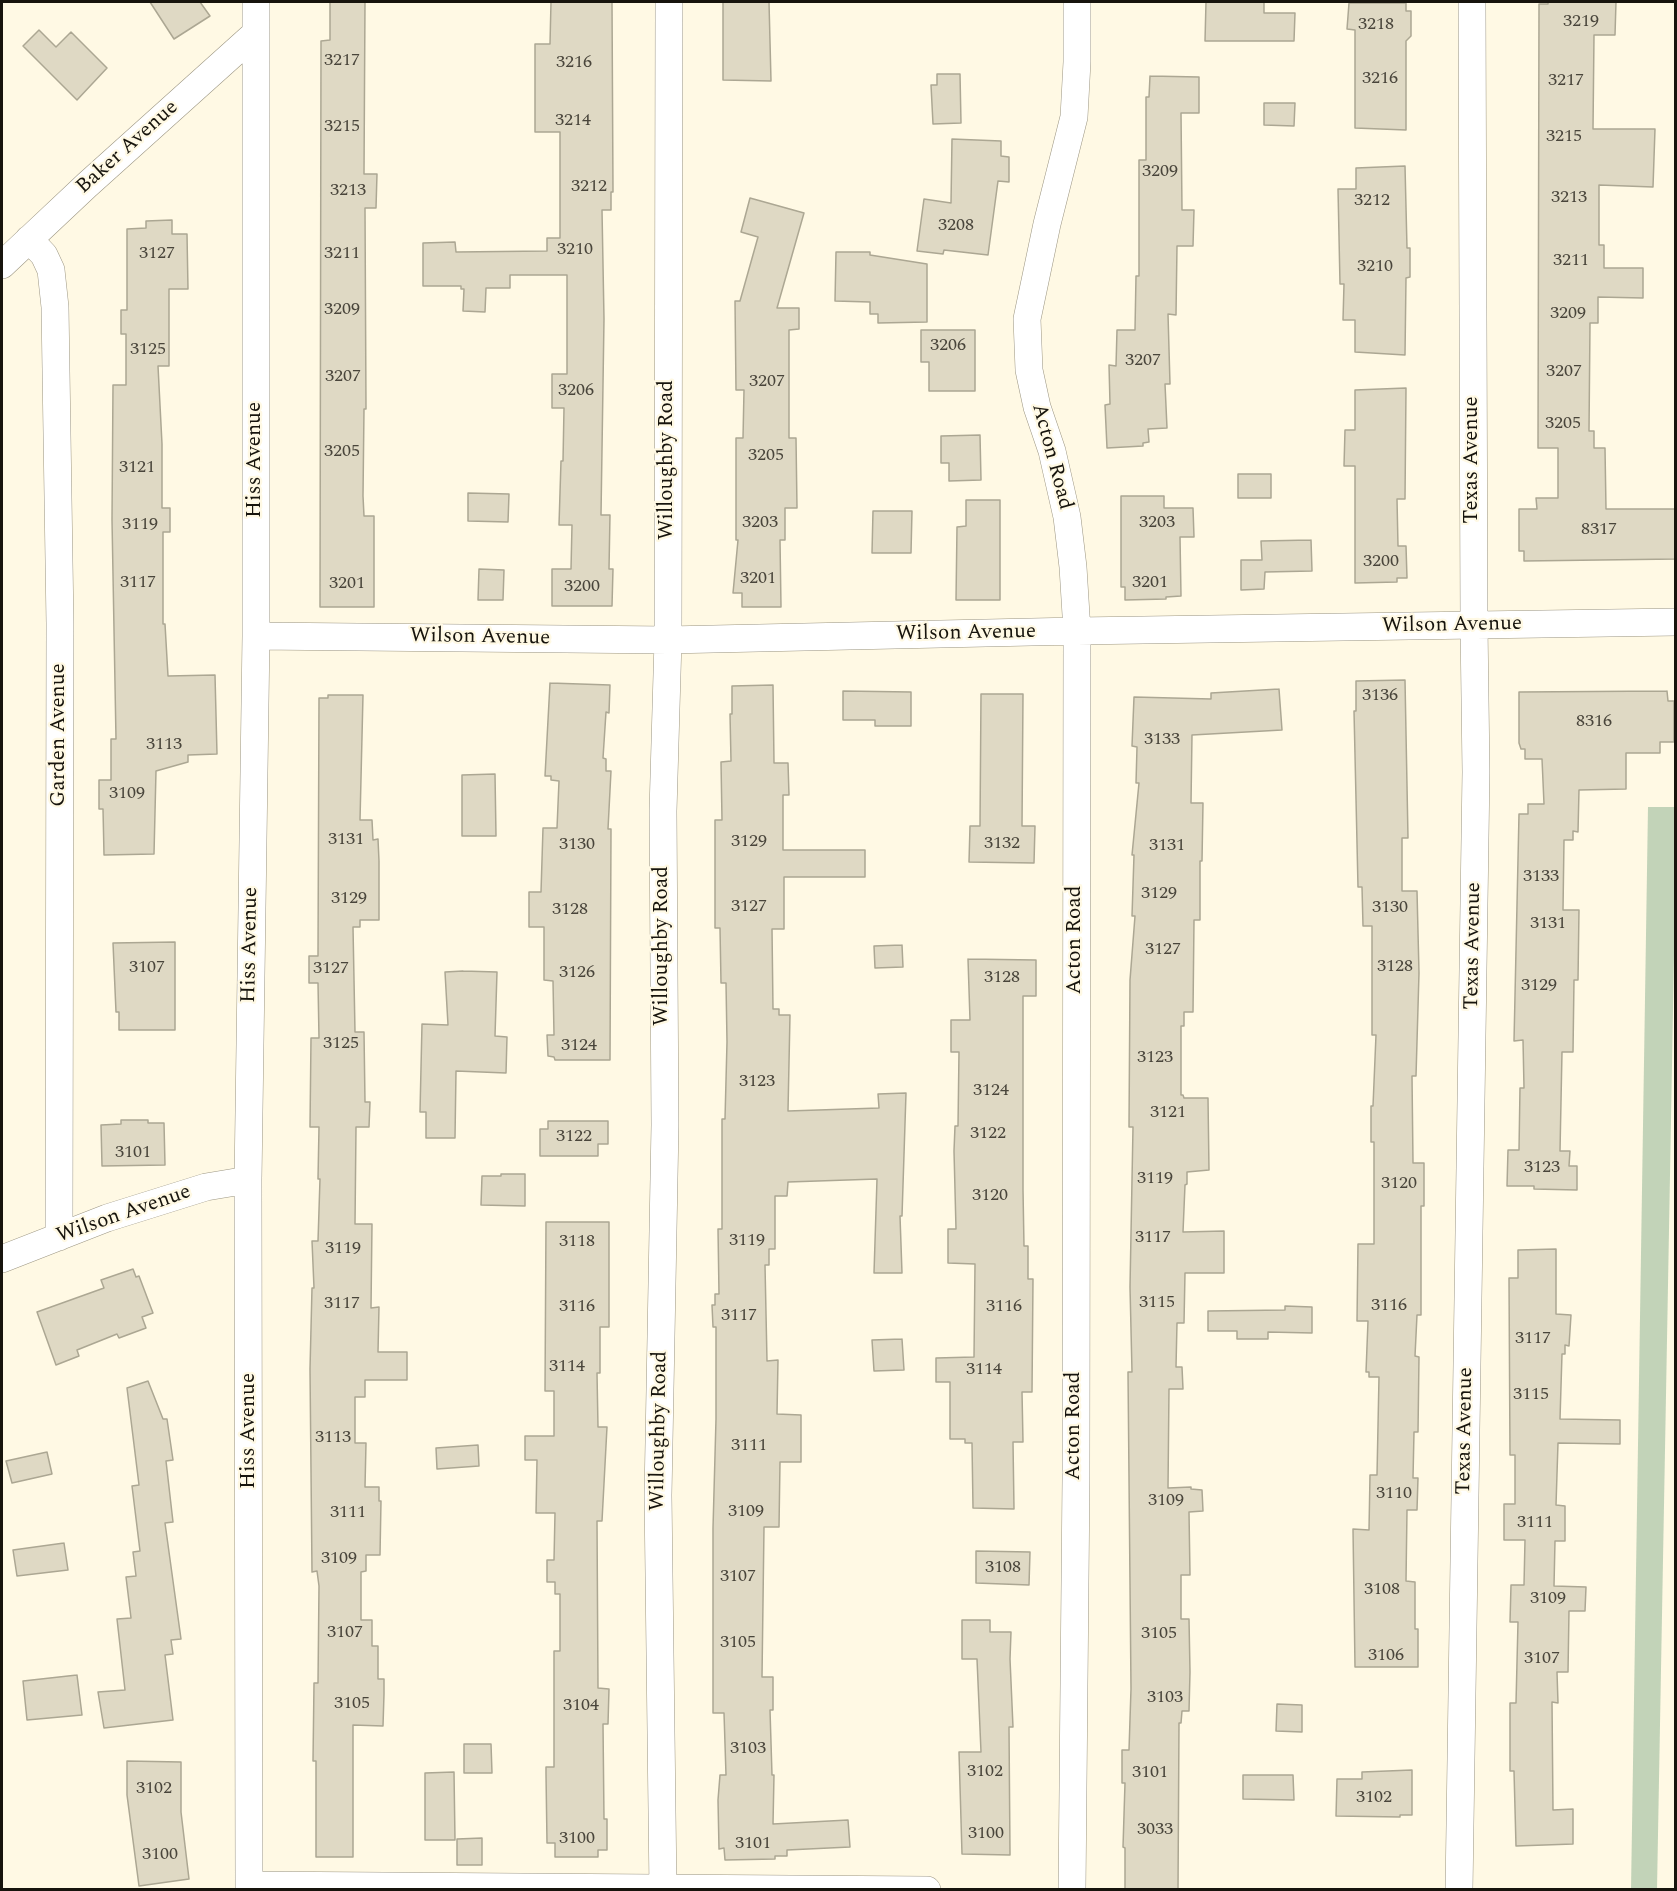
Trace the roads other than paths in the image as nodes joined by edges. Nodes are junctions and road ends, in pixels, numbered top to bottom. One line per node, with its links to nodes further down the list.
1 (256, 2): 5 (street, Hiss Avenue)
2 (669, 2): 12 (street, Willoughby Road)
3 (1077, 2): 10 (street, Acton Road)
4 (1472, 2): 9 (street, Texas Avenue)
5 (256, 33): 6 (street, Baker Avenue); 11 (street, Hiss Avenue)
6 (29, 239): 7 (street, Baker Avenue); 14 (street, Garden Avenue)
7 (2, 266)
8 (1676, 622): 9 (street, Wilson Avenue)
9 (1474, 625): 10 (street, Wilson Avenue); 20 (street, Texas Avenue)
10 (1077, 631): 12 (street, Wilson Avenue); 19 (street, Acton Road)
11 (256, 636): 12 (street, Wilson Avenue); 13 (street, Hiss Avenue)
12 (668, 640): 17 (street, Willoughby Road)
13 (248, 1180): 14 (street, Wilson Avenue); 16 (street, Hiss Avenue)
14 (59, 1237): 15 (street, Wilson Avenue)
15 (2, 1259)
16 (249, 1887): 17 (street)
17 (663, 1888): 18 (street)
18 (927, 1890)
19 (1072, 1890)
20 (1459, 1890)

